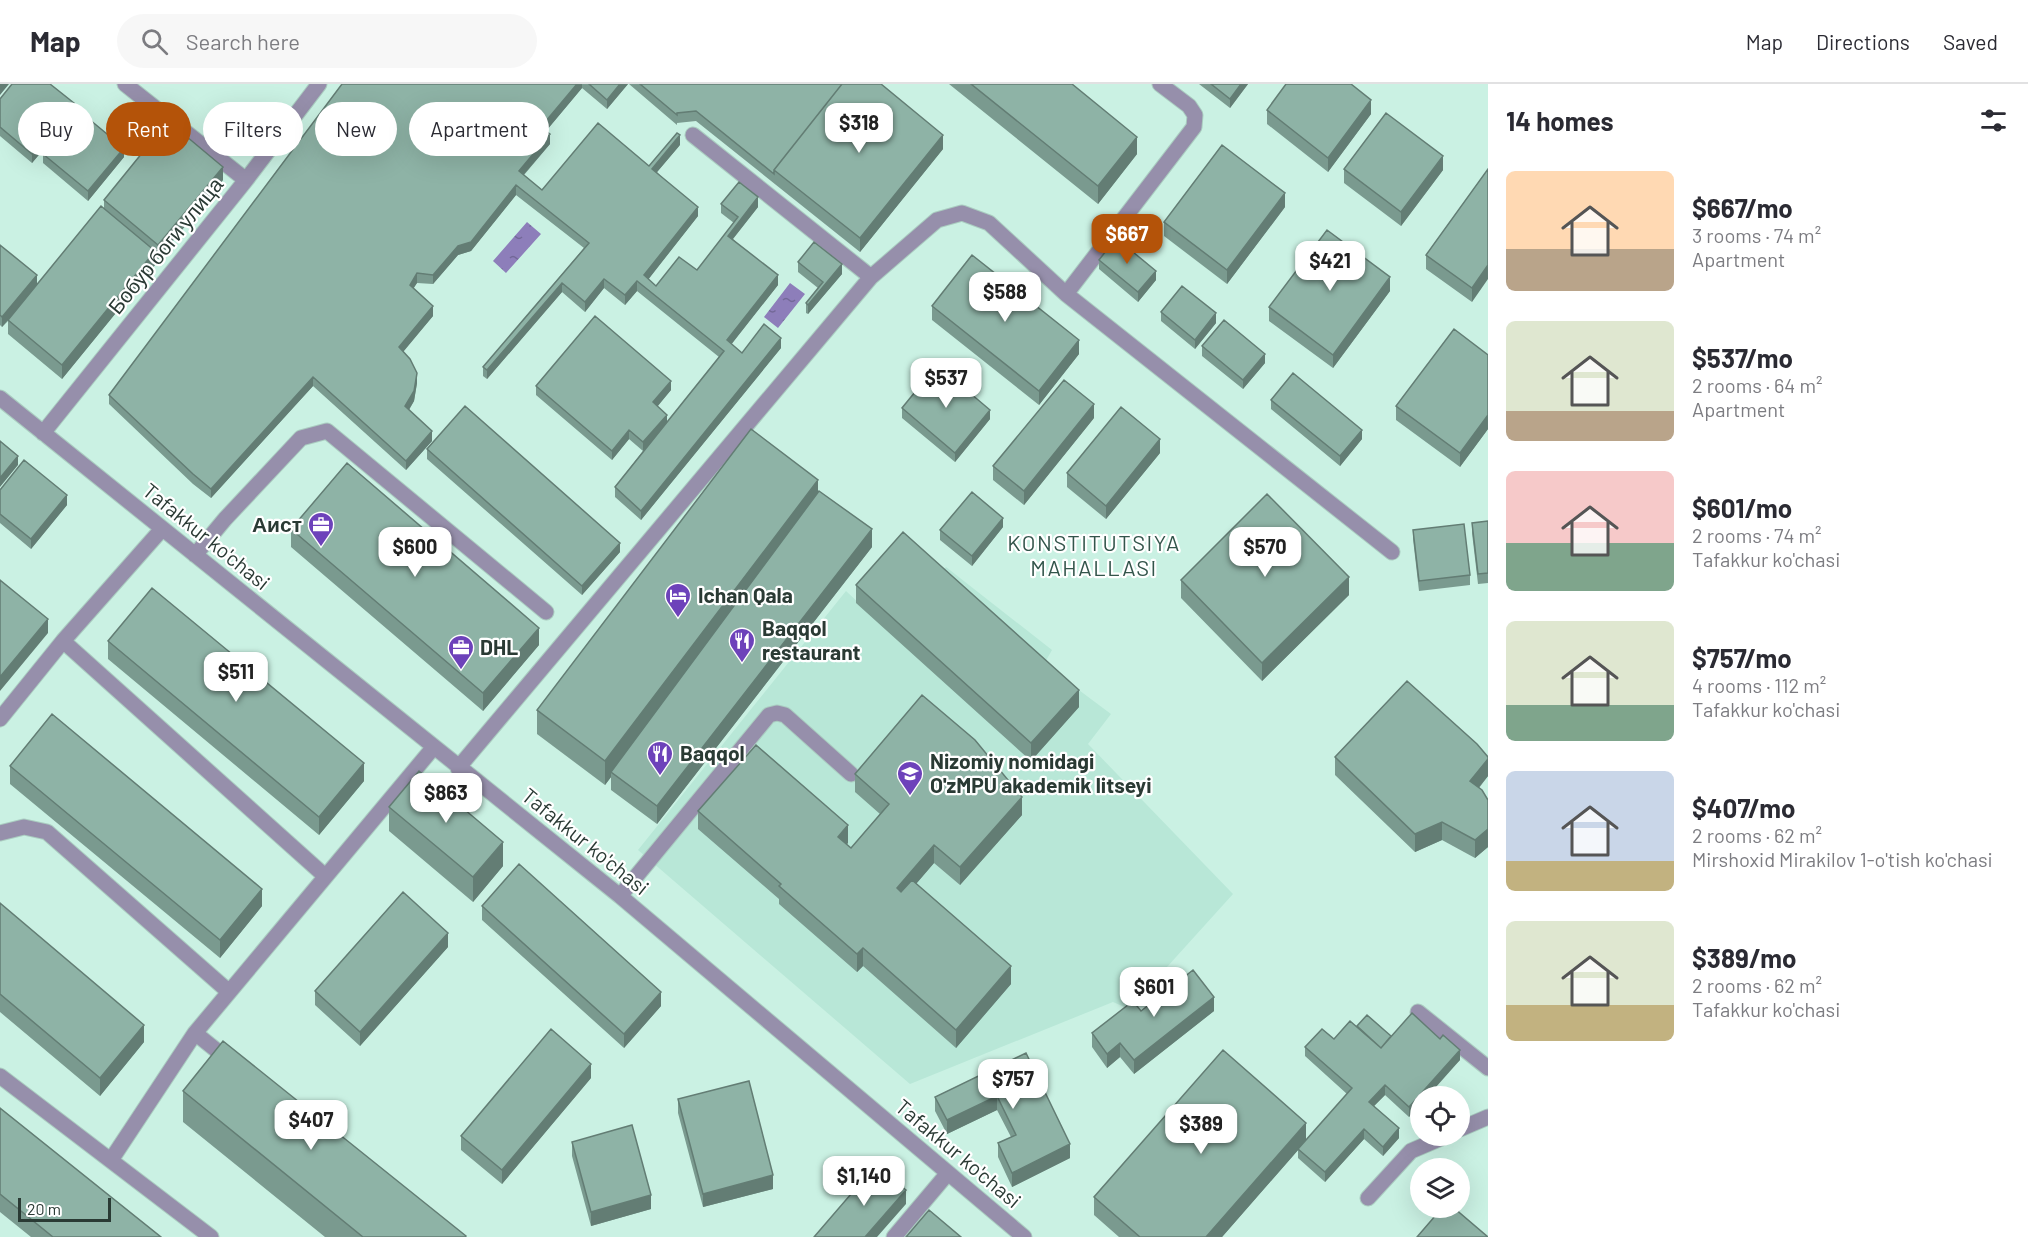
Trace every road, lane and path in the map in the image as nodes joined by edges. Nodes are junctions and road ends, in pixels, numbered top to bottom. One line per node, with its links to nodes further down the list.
1 (125, 84): 5 (street)
2 (319, 84): 5 (street, Бобур боги улица)
3 (1160, 84): 7 (street)
4 (693, 135): 6 (street)
5 (246, 180): 9 (street, Бобур боги улица)
6 (871, 277): 7 (street); 17 (street)
7 (1066, 294): 11 (street)
8 (0, 398): 9 (street, Tafakkur ko'chasi)
9 (43, 433): 10 (street, Tafakkur ko'chasi)
10 (162, 529): 12 (street, Tafakkur ko'chasi); 14 (street)
11 (1392, 552)
12 (195, 555): 13 (street); 16 (street, Tafakkur ko'chasi)
13 (546, 612)
14 (63, 641): 15 (street); 20 (street)
15 (0, 719)
16 (433, 748): 17 (street, Tafakkur ko'chasi); 20 (street)
17 (458, 768): 21 (street, Tafakkur ko'chasi)
18 (851, 774): 21 (street)
19 (0, 833): 22 (street)
20 (325, 876): 22 (street)
21 (620, 896): 32 (street, Tafakkur ko'chasi)
22 (228, 991): 24 (street)
23 (1418, 1012): 25 (street)
24 (195, 1033): 26 (street); 31 (street)
25 (1488, 1068)
26 (240, 1070)
27 (2, 1081): 31 (street)
28 (1488, 1117): 29 (street)
29 (1470, 1125)
30 (1423, 1146): 33 (street)
31 (111, 1160): 34 (street)
32 (948, 1173): 35 (street); 36 (street, Tafakkur ko'chasi)
33 (1368, 1198)
34 (211, 1237)
35 (894, 1237)
36 (1024, 1237)

